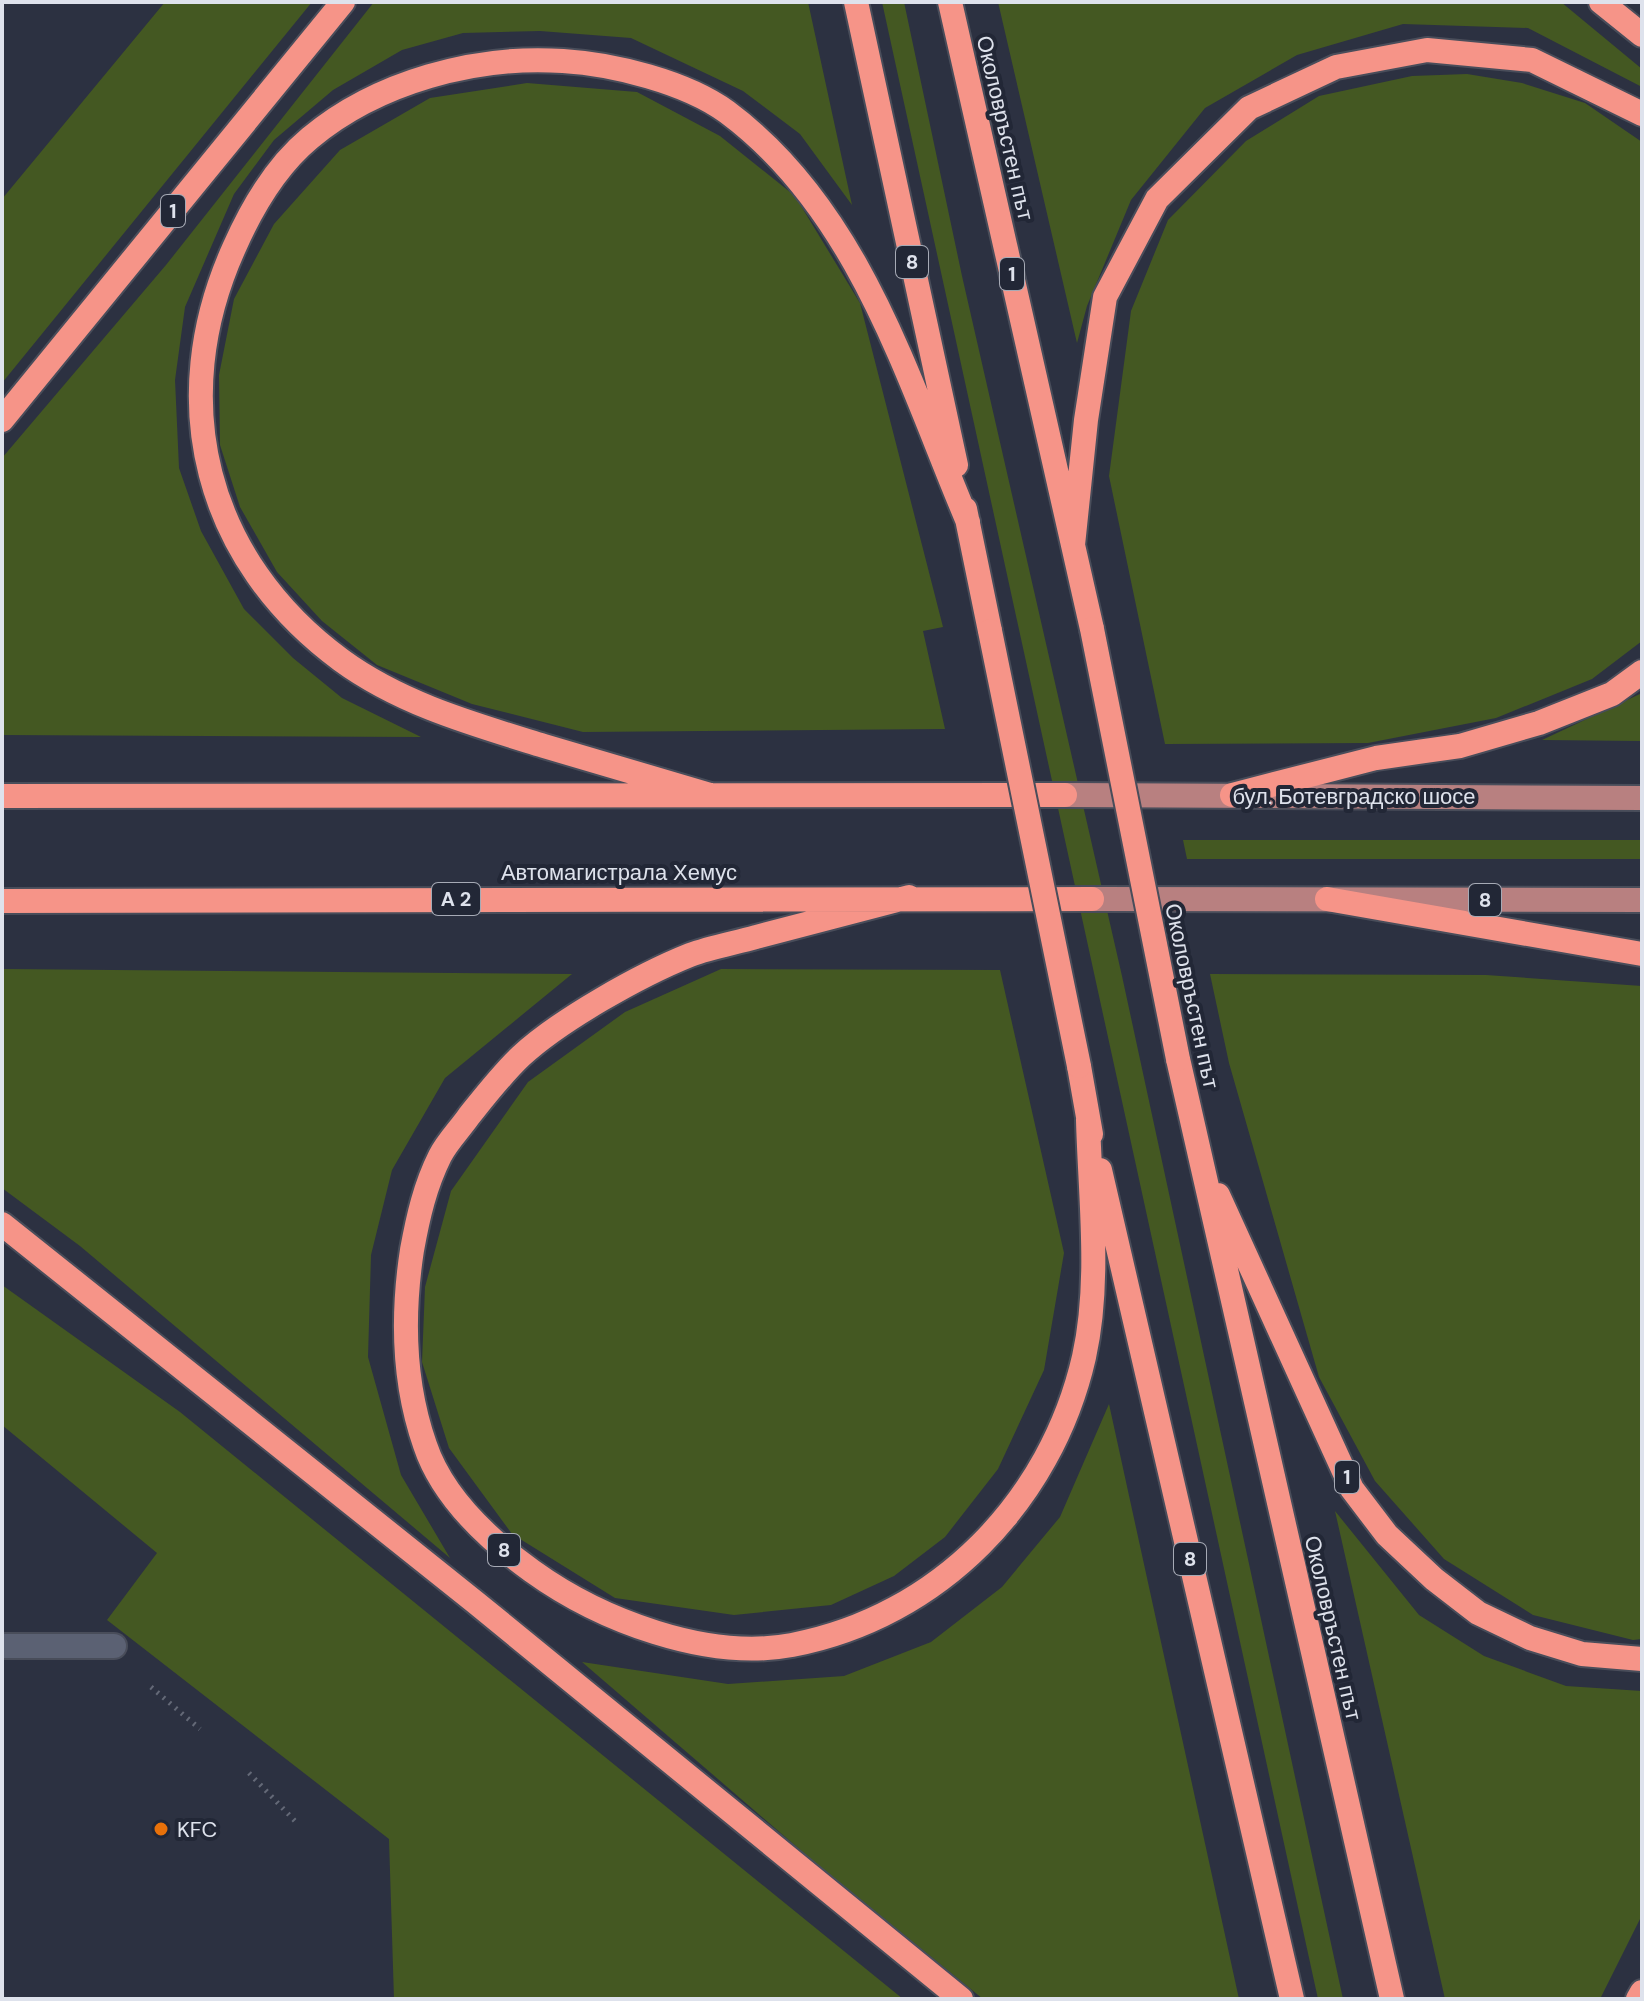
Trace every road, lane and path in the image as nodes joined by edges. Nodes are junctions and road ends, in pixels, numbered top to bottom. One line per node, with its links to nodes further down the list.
1 (343, 2): 7 (highway, 1)
2 (856, 2): 8 (highway, 8)
3 (950, 2): 9 (highway, Околовръстен път / 1)
4 (1601, 2): 5 (highway)
5 (1642, 35)
6 (1642, 114): 9 (highway)
7 (2, 420)
8 (968, 522): 11 (highway); 22 (highway, 8, bridge)
9 (1073, 545): 23 (highway, Околовръстен път / 1, bridge)
10 (1642, 672): 13 (highway)
11 (710, 795): 12 (highway); 14 (highway)
12 (1065, 795): 13 (main road, бул. Ботевградско шосе)
13 (1232, 795): 15 (main road, бул. Ботевградско шосе)
14 (2, 796)
15 (1642, 798)
16 (909, 897): 17 (highway, Автомагистрала Хемус / A 2); 20 (highway, Автомагистрала Хемус / A 2); 22 (highway, 8)
17 (1092, 899): 18 (main road)
18 (1327, 899): 19 (main road, 8); 21 (highway)
19 (1642, 900)
20 (2, 901)
21 (1642, 954)
22 (1088, 1120): 34 (highway, 8)
23 (1197, 1147): 27 (highway, 1); 35 (highway, Околовръстен път)
24 (2, 1224): 33 (highway)
25 (2, 1646): 26 (lane)
26 (114, 1646)
27 (1642, 1659)
28 (151, 1687): 29 (path)
29 (200, 1729)
30 (249, 1773): 31 (path)
31 (295, 1821)
32 (1642, 1992): 36 (highway)
33 (961, 1999)
34 (1292, 1999)
35 (1392, 1999)
36 (1638, 1999)

